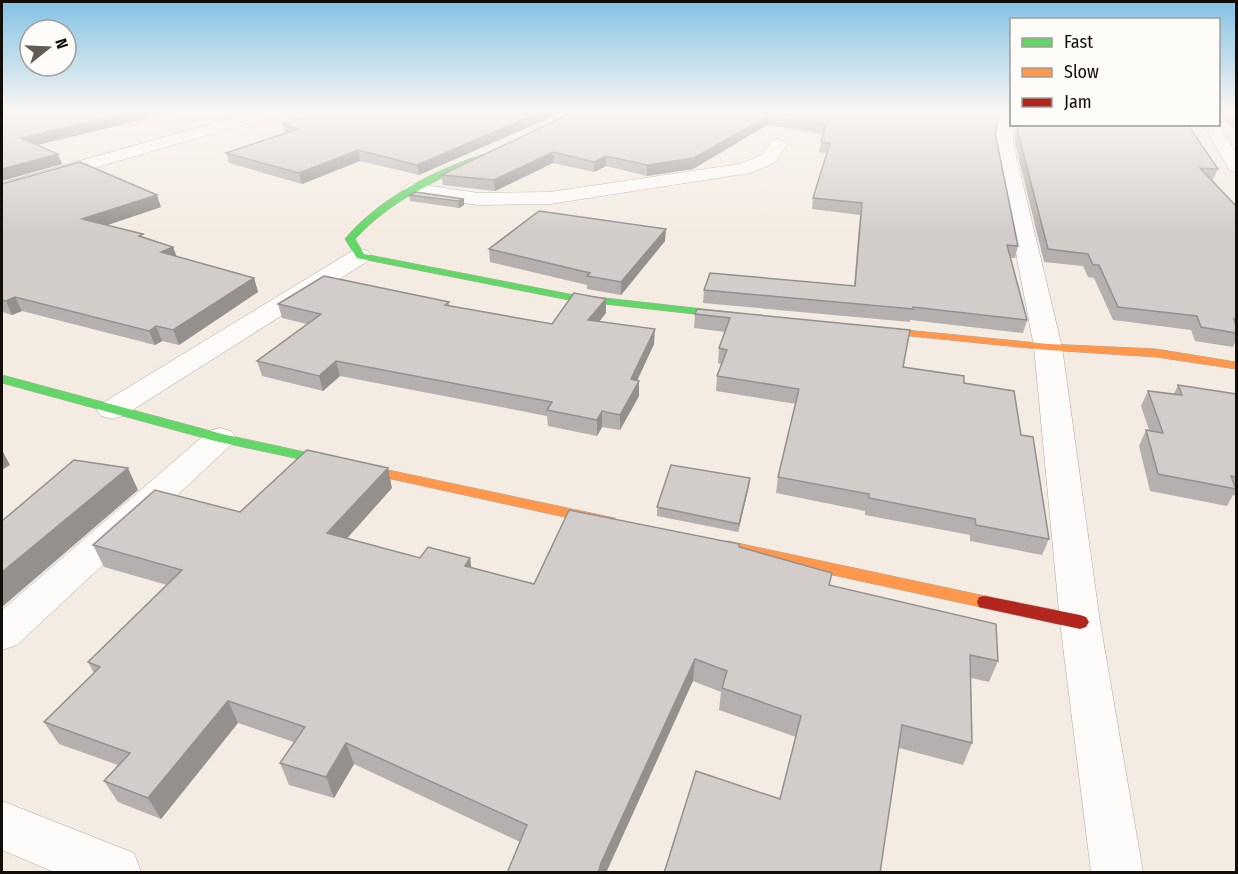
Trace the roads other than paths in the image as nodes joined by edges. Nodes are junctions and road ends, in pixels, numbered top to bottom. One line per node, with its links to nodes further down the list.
1 (132, 152): 7 (street)
2 (494, 152): 8 (street)
3 (773, 152): 8 (street)
4 (1006, 152): 12 (street)
5 (1227, 152): 6 (street)
6 (1236, 167)
7 (2, 189)
8 (411, 189): 9 (street)
9 (360, 256): 10 (street); 15 (street)
10 (754, 318)
11 (848, 327): 12 (street)
12 (1048, 347): 13 (street); 19 (street)
13 (1236, 366)
14 (2, 379): 15 (street)
15 (112, 410): 16 (street)
16 (220, 438): 17 (street); 20 (street)
17 (627, 525)
18 (709, 543): 19 (street)
19 (1080, 622): 23 (street)
20 (2, 634)
21 (2, 825): 22 (street)
22 (115, 873)
23 (1117, 873)

